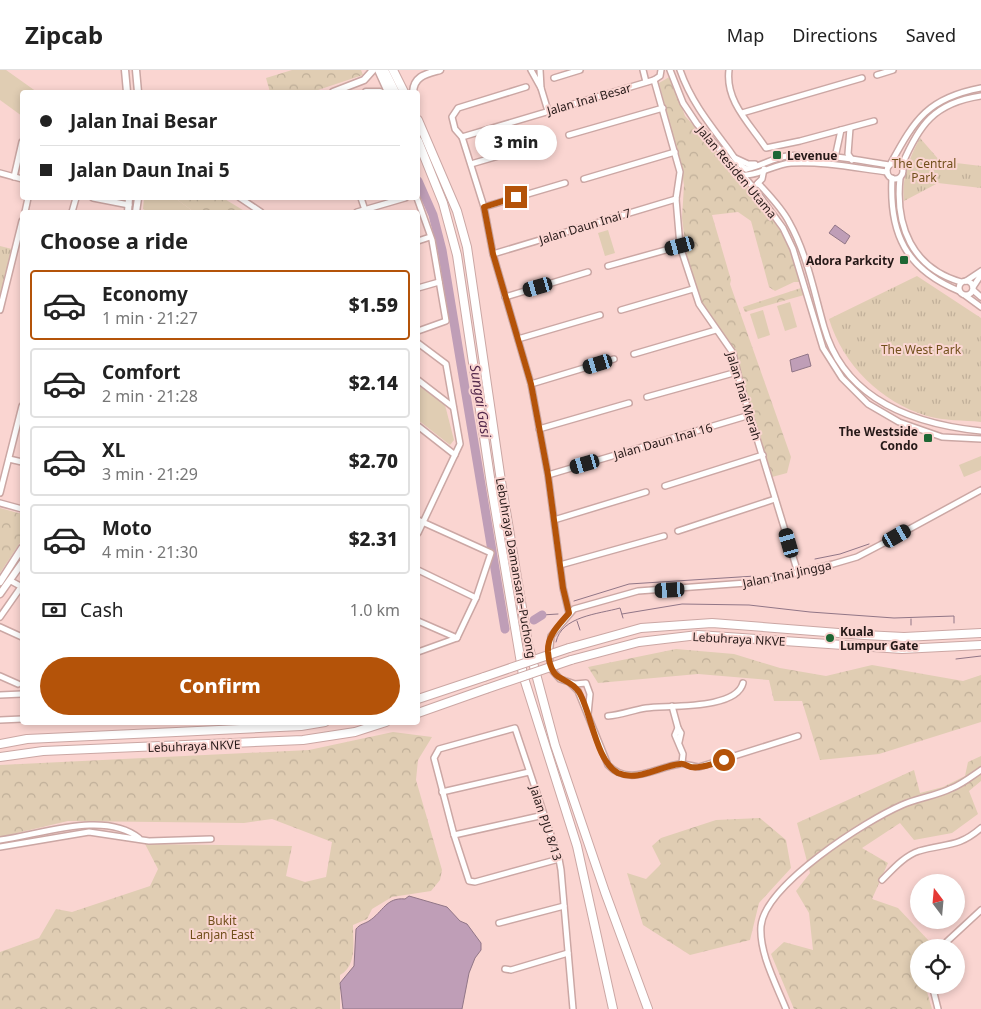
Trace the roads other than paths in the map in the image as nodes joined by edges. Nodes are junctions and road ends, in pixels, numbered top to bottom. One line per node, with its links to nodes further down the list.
1 (126, 70): 23 (main road)
2 (136, 70): 24 (main road)
3 (373, 70): 25 (main road)
4 (378, 70): 26 (main road)
5 (384, 70): 27 (highway)
6 (393, 70): 28 (highway)
7 (440, 70): 29 (main road)
8 (534, 70): 32 (street)
9 (580, 70): 17 (street)
10 (643, 70): 20 (street)
11 (661, 70): 19 (street)
12 (670, 70): 58 (street, Jalan Residen Utama)
13 (680, 70): 47 (street, Jalan Residen Utama)
14 (729, 70): 33 (street)
15 (893, 70): 16 (street)
16 (877, 75)
17 (554, 78)
18 (862, 78): 33 (street)
19 (654, 80): 20 (street, Jalan Inai Besar); 31 (street, Jalan Inai Merah)
20 (646, 82): 32 (street, Jalan Inai Besar)
21 (526, 87): 40 (street)
22 (981, 88): 52 (street)
23 (127, 90)
24 (138, 90)
25 (338, 90)
26 (387, 90)
27 (394, 90)
28 (403, 90)
29 (414, 90)
30 (981, 96): 53 (street)
31 (663, 108): 39 (street); 45 (street, Jalan Inai Merah)
32 (548, 111): 40 (street, Jalan Inai Besar)
33 (742, 113): 38 (street)
34 (874, 121): 37 (street)
35 (420, 124): 36 (main road)
36 (421, 128): 195 (highway, Lebuhraya Damansara–Puchong)
37 (850, 128): 38 (street); 48 (street)
38 (841, 130): 46 (street)
39 (569, 135)
40 (462, 137): 50 (street)
41 (553, 140): 50 (street)
42 (420, 146): 49 (highway)
43 (420, 150): 49 (highway)
44 (20, 151): 59 (street)
45 (675, 152): 63 (street); 67 (street, Jalan Inai Merah)
46 (831, 157): 48 (street); 51 (street)
47 (735, 158): 51 (street); 54 (street, Jalan Residen Utama)
48 (852, 160): 52 (street)
49 (428, 164): 194 (highway, Lebuhraya Damansara–Puchong)
50 (471, 164): 72 (street)
51 (758, 164): 54 (street)
52 (890, 164): 53 (street); 56 (street)
53 (902, 165): 62 (street)
54 (746, 169): 58 (street)
55 (764, 169): 56 (street); 58 (street); 65 (street)
56 (887, 172): 61 (street)
57 (0, 173): 59 (street)
58 (743, 175): 66 (street, Jalan Residen Utama)
59 (14, 177): 60 (street)
60 (20, 178)
61 (892, 178): 62 (street); 89 (street)
62 (900, 178): 85 (street)
63 (584, 179)
64 (565, 183): 72 (street)
65 (758, 183): 66 (street); 106 (street, Jalan Residen Utama)
66 (753, 187): 107 (street, Jalan Residen Utama)
67 (676, 199): 78 (street, Jalan Inai Merah); 79 (street, Jalan Daun Inai 7)
68 (243, 200): 73 (street)
69 (362, 200): 74 (street)
70 (399, 200): 74 (street)
71 (418, 200): 76 (street)
72 (484, 207): 79 (street)
73 (258, 210)
74 (365, 210)
75 (20, 229): 94 (street)
76 (430, 237): 77 (street); 84 (street)
77 (420, 240)
78 (680, 246): 80 (street); 87 (street, Jalan Inai Merah)
79 (493, 254): 91 (street)
80 (608, 266)
81 (981, 271): 85 (street)
82 (588, 272): 91 (street)
83 (981, 275): 88 (street)
84 (439, 282): 86 (street); 97 (street)
85 (963, 282): 88 (street); 89 (street)
86 (420, 287)
87 (693, 289): 95 (street); 98 (street, Jalan Inai Merah)
88 (973, 289): 90 (street); 92 (street)
89 (959, 291): 90 (street)
90 (966, 296): 93 (street)
91 (505, 297): 99 (street)
92 (981, 298)
93 (981, 307)
94 (0, 310)
95 (621, 310)
96 (600, 315): 99 (street)
97 (420, 330)
98 (716, 330): 101 (street); 103 (street, Jalan Inai Merah)
99 (518, 339): 105 (street)
100 (420, 344): 110 (street)
101 (634, 354)
102 (614, 359): 105 (street)
103 (737, 372): 108 (street); 111 (street, Jalan Inai Merah)
104 (420, 382): 110 (street)
105 (531, 384): 114 (street)
106 (858, 385): 107 (street); 115 (street, Jalan Residen Utama)
107 (853, 390): 116 (street, Jalan Residen Utama)
108 (647, 397)
109 (629, 403): 114 (street)
110 (453, 407): 117 (street)
111 (750, 415): 118 (street, Jalan Inai Merah); 121 (street, Jalan Daun Inai 16)
112 (20, 418): 119 (street)
113 (420, 428): 117 (street)
114 (538, 430): 121 (street)
115 (981, 431)
116 (981, 440)
117 (455, 455): 130 (street)
118 (763, 455): 122 (street); 126 (street, Jalan Inai Merah)
119 (9, 459): 120 (street); 124 (street)
120 (20, 462)
121 (548, 475): 129 (street)
122 (665, 486)
123 (981, 490): 137 (street, Jalan Inai Jingga)
124 (0, 492)
125 (646, 492): 129 (street)
126 (775, 498): 131 (street); 137 (street, Jalan Inai Merah)
127 (0, 503): 128 (street)
128 (20, 508)
129 (554, 520): 134 (street)
130 (420, 521): 143 (street)
131 (678, 531)
132 (664, 536): 134 (street)
133 (20, 551): 139 (main road)
134 (560, 565): 144 (street)
135 (20, 566): 138 (main road)
136 (420, 571): 143 (street)
137 (798, 573): 144 (street, Jalan Inai Jingga)
138 (11, 581): 140 (street); 142 (main road)
139 (0, 582)
140 (20, 586)
141 (20, 590): 145 (street)
142 (0, 594)
143 (476, 598): 150 (street)
144 (569, 613): 154 (street)
145 (0, 617)
146 (420, 622): 150 (street)
147 (0, 627): 149 (street)
148 (981, 633): 161 (highway, Lebuhraya NKVE, bridge)
149 (20, 636)
150 (456, 638): 152 (street)
151 (981, 645): 163 (highway, Lebuhraya NKVE, bridge)
152 (420, 651)
153 (0, 676): 156 (street)
154 (569, 683): 157 (street); 158 (street)
155 (743, 683): 162 (street)
156 (18, 684)
157 (588, 688): 158 (street); 164 (street)
158 (578, 691): 164 (street)
159 (20, 694): 160 (street)
160 (0, 695)
161 (420, 698)
162 (672, 706): 165 (street); 173 (street)
163 (420, 712)
164 (588, 714): 173 (street)
165 (608, 716)
166 (20, 719): 167 (street)
167 (0, 720)
168 (306, 725): 171 (highway, Lebuhraya NKVE)
169 (376, 725): 172 (highway, Lebuhraya NKVE)
170 (798, 736): 173 (street)
171 (0, 744)
172 (0, 757)
173 (682, 763)
174 (981, 770): 196 (street)
175 (530, 772): 176 (street); 176 (street, Jalan PJU 8/13); 177 (street, Jalan PJU 8/13)
176 (442, 792): 179 (street)
177 (544, 815): 179 (street); 184 (street, Jalan PJU 8/13)
178 (981, 828): 185 (street)
179 (454, 835): 184 (street)
180 (139, 838): 181 (street); 182 (street); 183 (street)
181 (211, 839)
182 (0, 840)
183 (0, 847)
184 (559, 859): 186 (street, Jalan PJU 8/13)
185 (882, 880)
186 (564, 906): 188 (street); 190 (street, Jalan PJU 8/13)
187 (981, 910): 189 (street)
188 (499, 923)
189 (950, 939)
190 (568, 953): 191 (street); 193 (street, Jalan PJU 8/13)
191 (505, 969)
192 (934, 994): 197 (street)
193 (573, 1009)
194 (613, 1009)
195 (648, 1009)
196 (786, 1009)
197 (938, 1009)

